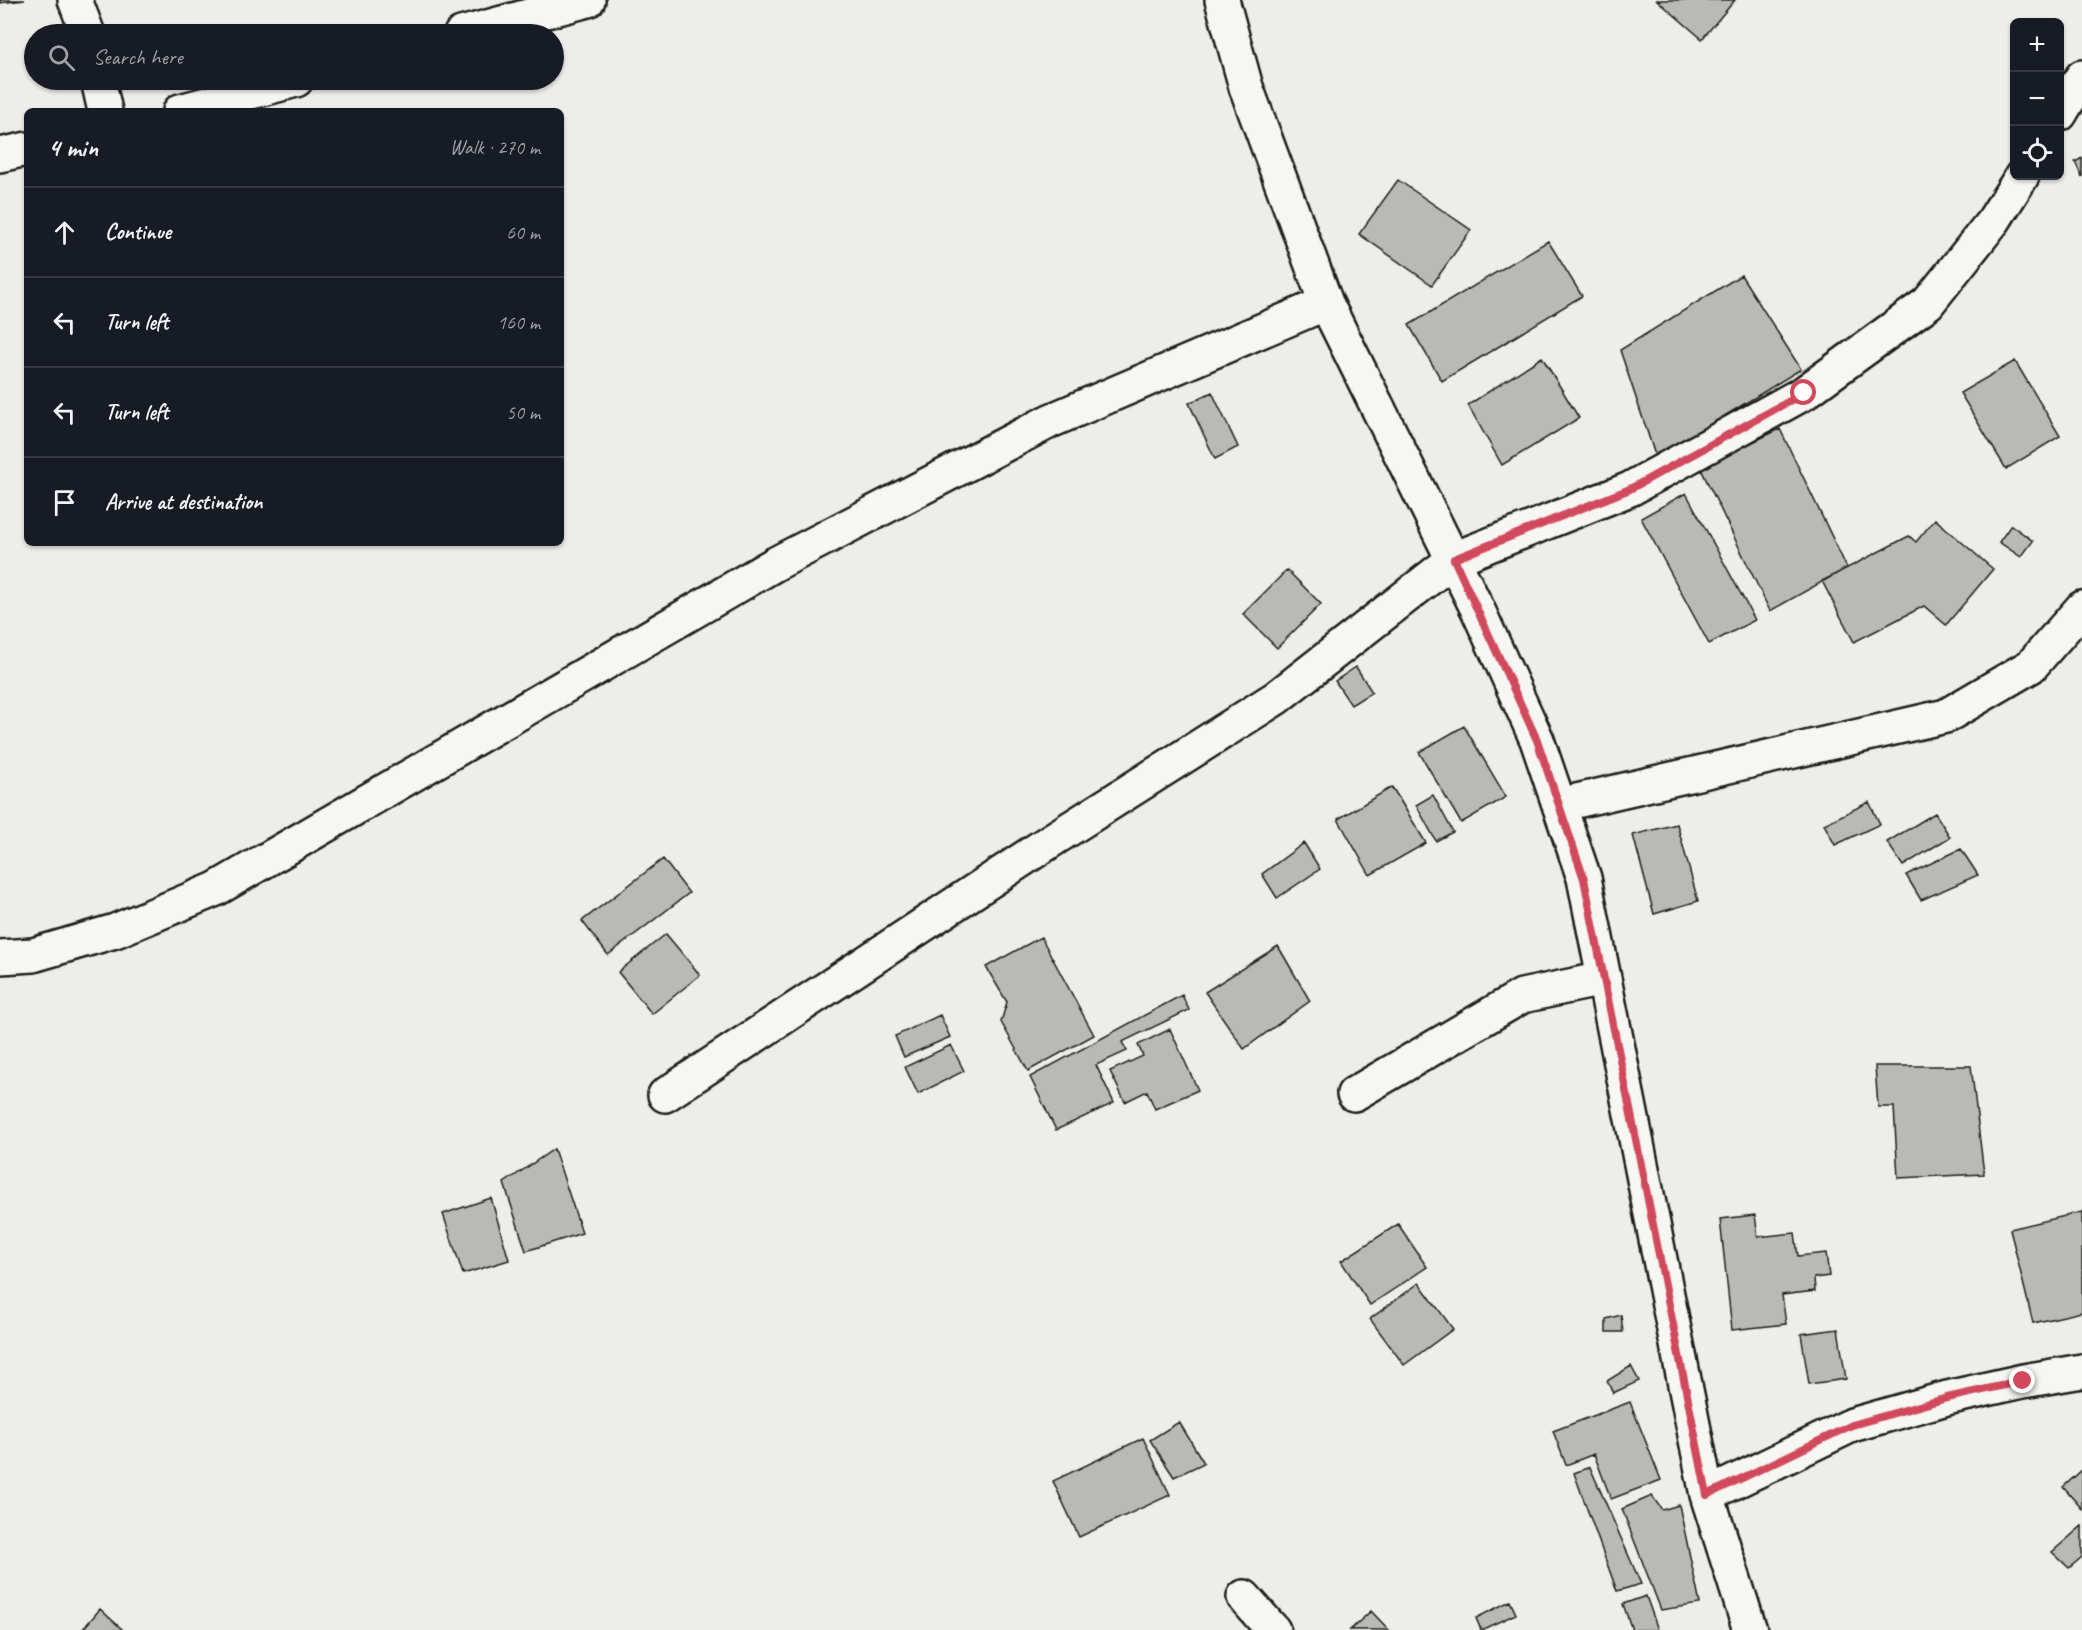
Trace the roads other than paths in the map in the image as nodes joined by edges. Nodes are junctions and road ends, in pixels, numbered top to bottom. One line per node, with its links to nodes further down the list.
1 (75, 0): 4 (street)
2 (588, 0): 5 (street)
3 (1222, 0): 15 (street)
4 (84, 24)
5 (498, 24)
6 (2082, 77): 9 (street)
7 (100, 90): 10 (street)
8 (259, 90): 11 (street)
9 (2064, 107)
10 (104, 108)
11 (191, 108)
12 (24, 150): 13 (street)
13 (0, 155)
14 (2019, 180): 16 (street)
15 (1326, 303): 16 (street); 19 (street)
16 (1454, 559): 18 (street); 22 (street)
17 (2082, 608): 18 (street)
18 (1559, 805): 20 (street)
19 (0, 957)
20 (1603, 979): 21 (street); 24 (street)
21 (1354, 1094)
22 (665, 1095)
23 (2082, 1371): 24 (street)
24 (1707, 1495): 27 (street)
25 (1244, 1597): 26 (street)
26 (1273, 1630)
27 (1750, 1630)

